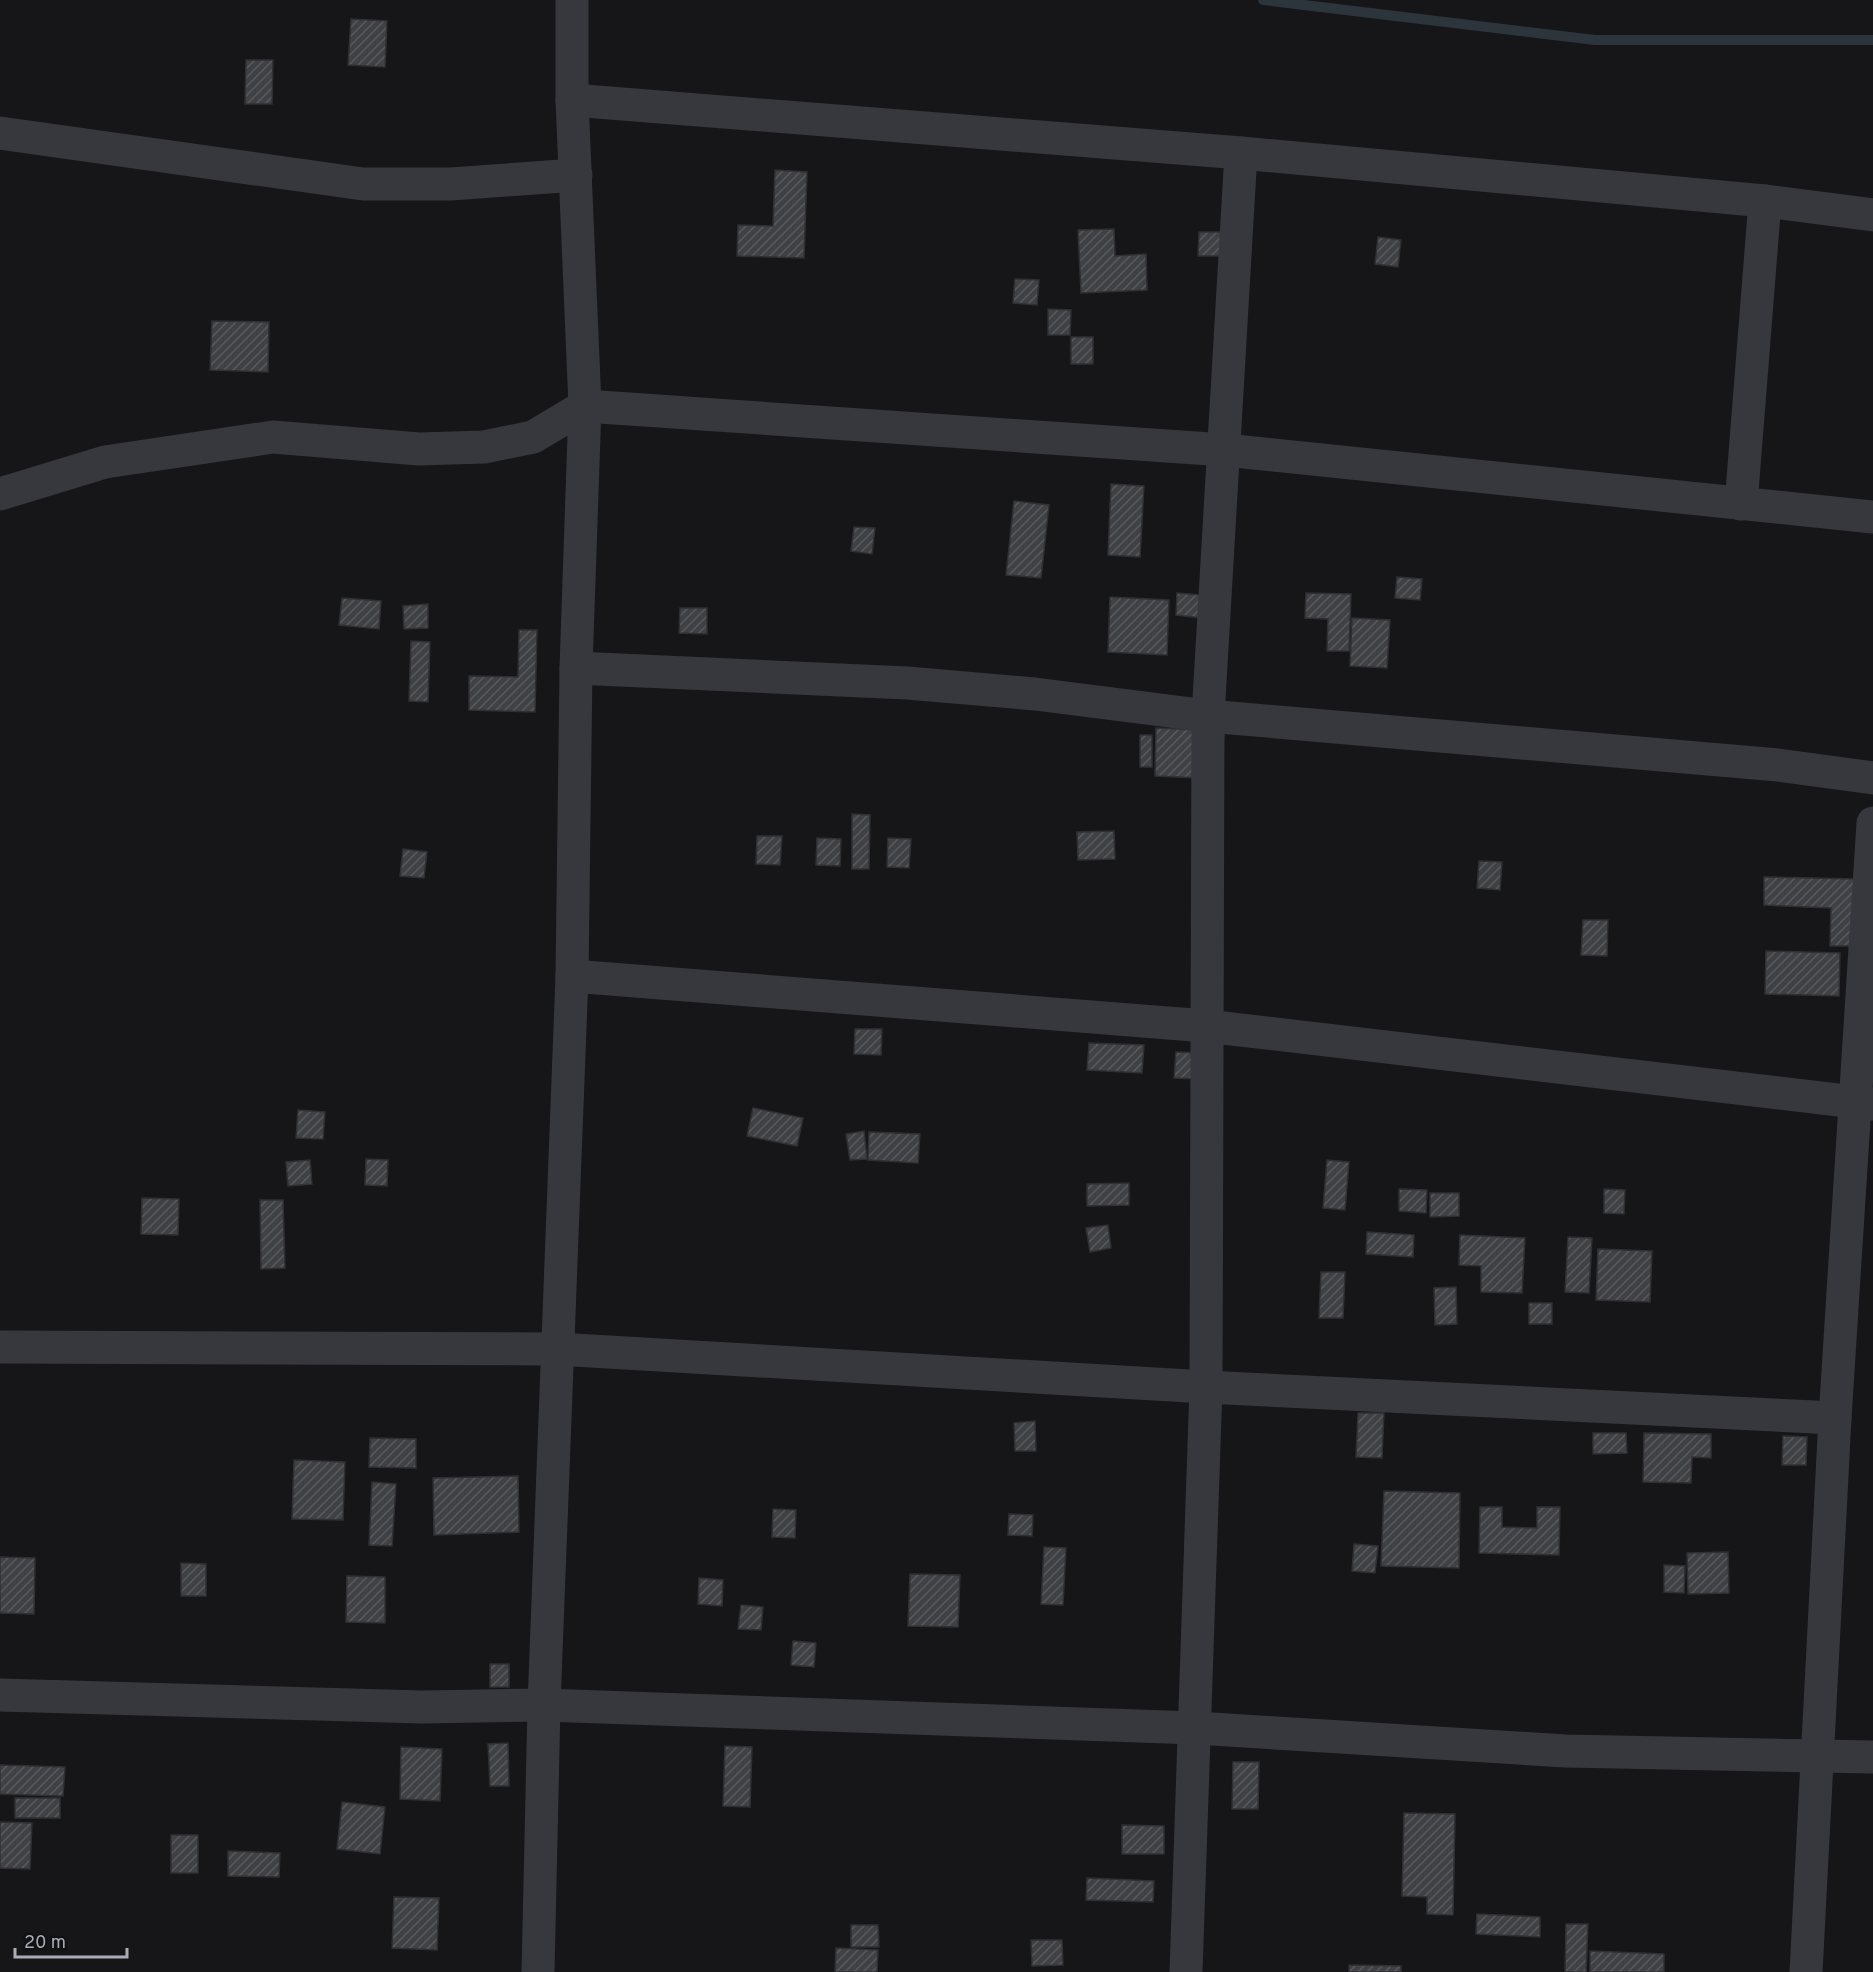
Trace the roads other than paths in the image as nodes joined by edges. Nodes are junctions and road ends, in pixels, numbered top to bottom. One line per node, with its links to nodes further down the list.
1 (572, 0): 2 (street)
2 (572, 100): 4 (street); 5 (street)
3 (0, 133): 5 (street)
4 (1241, 153): 6 (street); 9 (street)
5 (576, 175): 8 (street)
6 (1765, 201): 7 (street); 11 (street)
7 (1873, 214)
8 (585, 406): 9 (street); 10 (street); 13 (street)
9 (1225, 450): 11 (street); 14 (street)
10 (0, 494)
11 (1741, 504): 12 (street)
12 (1873, 517)
13 (576, 668): 14 (street); 17 (street)
14 (1208, 716): 15 (street); 18 (street)
15 (1873, 778)
16 (1873, 823): 19 (street)
17 (572, 976): 18 (street); 21 (street)
18 (1206, 1026): 19 (street); 22 (street)
19 (1864, 1104): 23 (street)
20 (0, 1347): 21 (street)
21 (557, 1349): 22 (street); 25 (street)
22 (1206, 1388): 23 (street); 26 (street)
23 (1834, 1418): 27 (street)
24 (0, 1695): 25 (street)
25 (544, 1705): 26 (street); 29 (street)
26 (1196, 1728): 27 (street); 30 (street)
27 (1817, 1756): 28 (street); 31 (street)
28 (1873, 1757)
29 (538, 1972)
30 (1185, 1972)
31 (1806, 1972)

